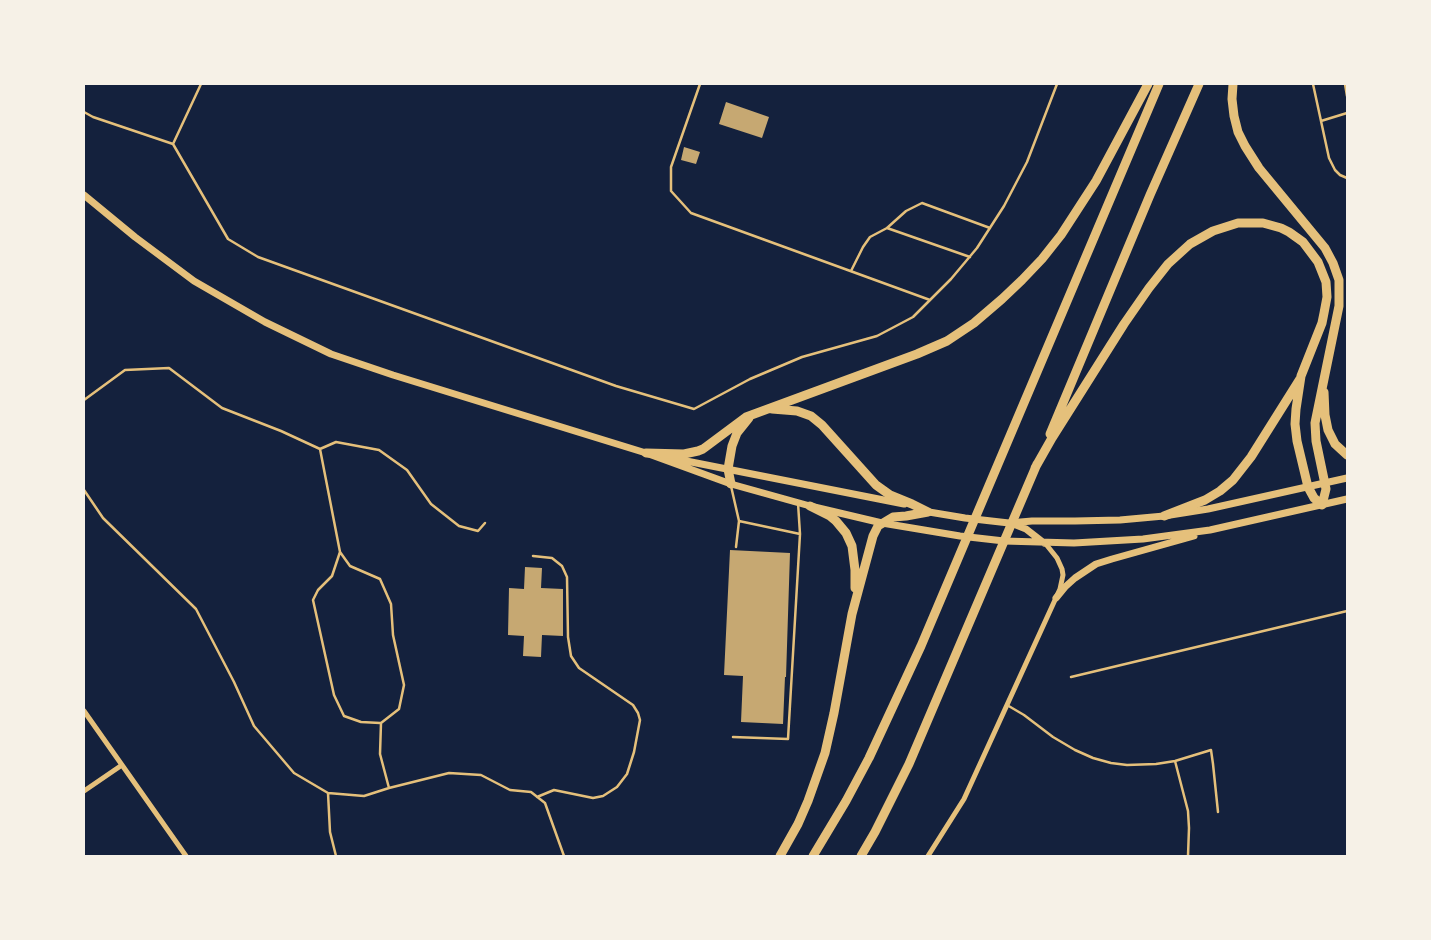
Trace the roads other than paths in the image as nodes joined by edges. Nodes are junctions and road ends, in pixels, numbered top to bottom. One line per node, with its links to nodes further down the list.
1 (201, 84): 14 (lane)
2 (700, 84): 20 (lane)
3 (1057, 84): 18 (lane)
4 (1148, 84): 25 (highway)
5 (1159, 84): 72 (highway)
6 (1199, 84): 30 (highway)
7 (1233, 84): 22 (highway)
8 (1313, 84): 13 (lane)
9 (1344, 84): 10 (lane)
10 (1347, 96)
11 (84, 112): 14 (lane)
12 (1347, 113): 13 (lane)
13 (1321, 121): 15 (lane)
14 (173, 144): 21 (lane)
15 (1347, 178)
16 (84, 194): 28 (main road)
17 (887, 228): 18 (lane); 19 (lane); 20 (lane)
18 (990, 228): 19 (lane)
19 (970, 257): 21 (lane)
20 (851, 271): 21 (lane)
21 (930, 300)
22 (1326, 365): 29 (highway); 33 (highway)
23 (1301, 376): 30 (highway); 35 (highway); 42 (highway)
24 (84, 400): 27 (lane)
25 (767, 408): 26 (highway); 41 (highway)
26 (755, 413): 28 (highway); 31 (highway)
27 (320, 449): 44 (lane); 51 (lane)
28 (646, 453): 31 (main road); 34 (main road)
29 (1347, 455)
30 (1035, 468): 73 (highway)
31 (728, 469): 34 (highway); 41 (main road)
32 (1347, 478): 33 (main road)
33 (1325, 483): 35 (main road); 39 (highway)
34 (731, 484): 38 (main road); 43 (lane)
35 (1308, 488): 39 (highway); 42 (main road)
36 (84, 490): 65 (lane)
37 (1347, 499): 39 (main road)
38 (798, 503): 40 (main road); 48 (lane)
39 (1322, 505): 47 (main road)
40 (810, 506): 45 (main road); 55 (highway)
41 (928, 512): 45 (highway); 46 (main road)
42 (1164, 516): 46 (main road)
43 (739, 521): 48 (lane); 50 (lane)
44 (485, 523)
45 (882, 523): 49 (main road); 55 (highway)
46 (1009, 523): 49 (main road)
47 (1233, 526): 49 (main road); 53 (main road)
48 (800, 534): 60 (lane)
49 (1045, 543): 53 (street)
50 (736, 547)
51 (340, 552): 59 (lane); 59 (lane)
52 (533, 556): 66 (lane)
53 (1056, 598): 57 (street)
54 (1347, 612): 56 (lane)
55 (852, 614): 71 (highway)
56 (1071, 678)
57 (1007, 705): 61 (lane); 74 (street)
58 (84, 711): 62 (street)
59 (380, 723): 63 (lane)
60 (733, 737)
61 (1175, 761): 67 (lane); 75 (lane)
62 (122, 765): 64 (street); 68 (street)
63 (389, 788): 65 (lane); 66 (lane)
64 (84, 791)
65 (328, 793): 69 (lane)
66 (537, 797): 70 (lane)
67 (1218, 812)
68 (186, 856)
69 (336, 856)
70 (564, 856)
71 (780, 856)
72 (813, 856)
73 (861, 856)
74 (928, 856)
75 (1188, 856)

